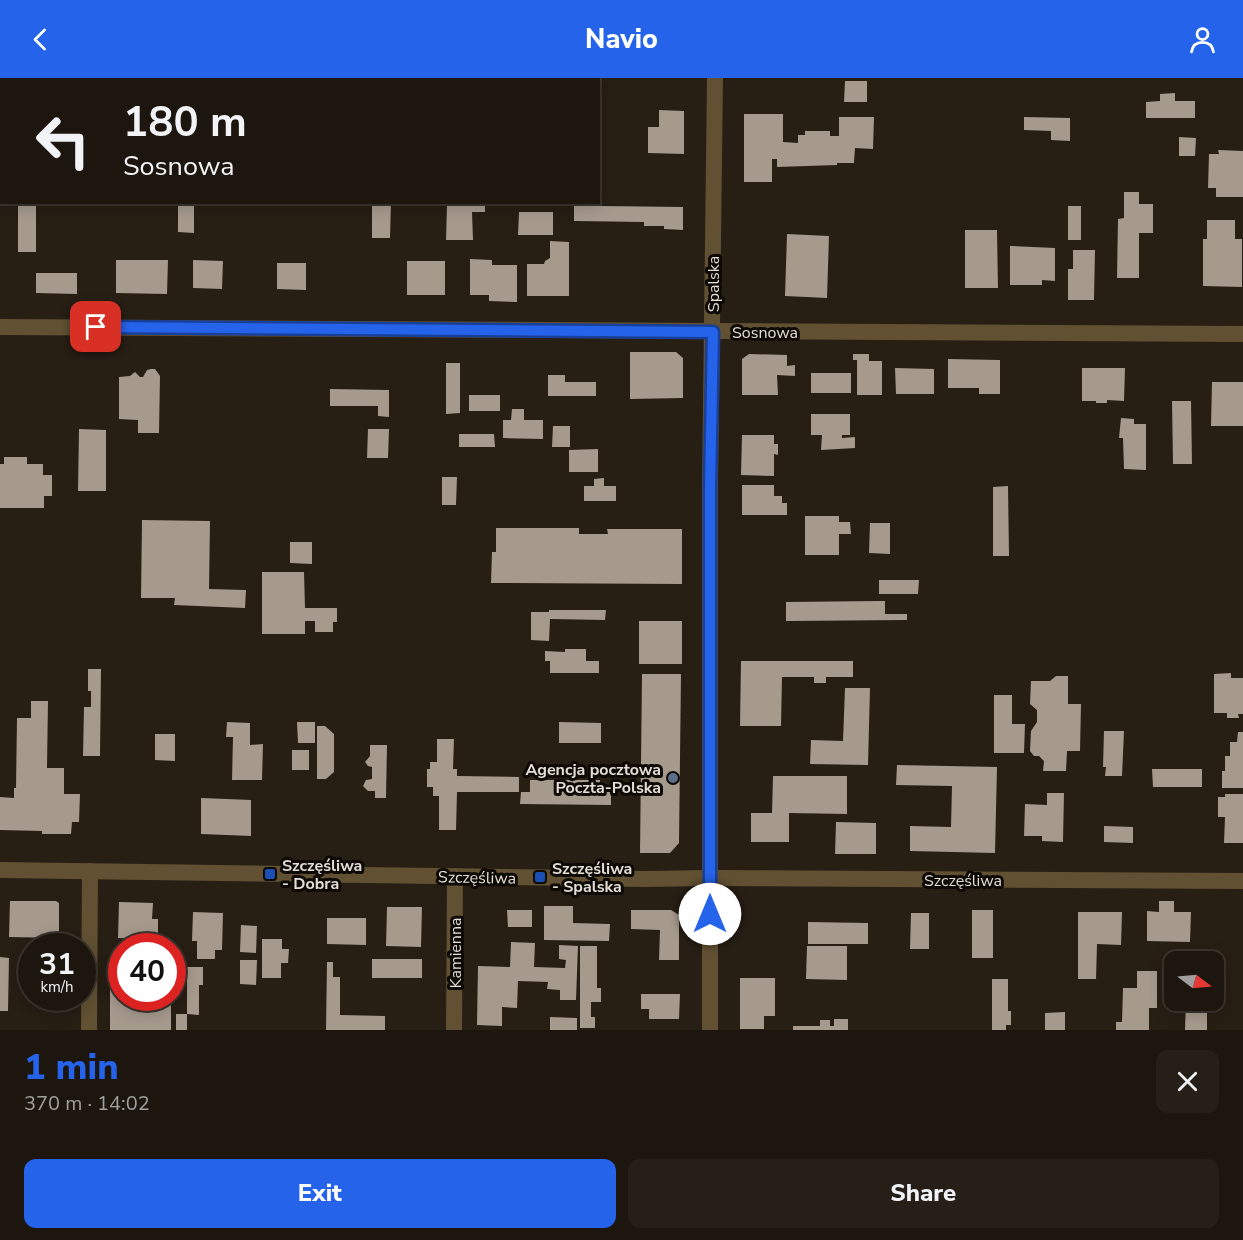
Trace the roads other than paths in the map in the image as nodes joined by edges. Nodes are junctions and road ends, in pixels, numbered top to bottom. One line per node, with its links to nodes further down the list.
1 (715, 78): 3 (street, Spalska)
2 (0, 327): 3 (street, Sosnowa)
3 (713, 332): 4 (street, Sosnowa); 8 (street, Spalska)
4 (1243, 334)
5 (0, 870): 6 (street, Szczęśliwa)
6 (90, 871): 7 (street, Szczęśliwa); 10 (street)
7 (455, 876): 8 (street, Szczęśliwa); 11 (street, Kamienna)
8 (711, 878): 9 (street, Szczęśliwa); 12 (street, Spalska)
9 (1243, 881)
10 (89, 1030)
11 (454, 1030)
12 (710, 1030)

